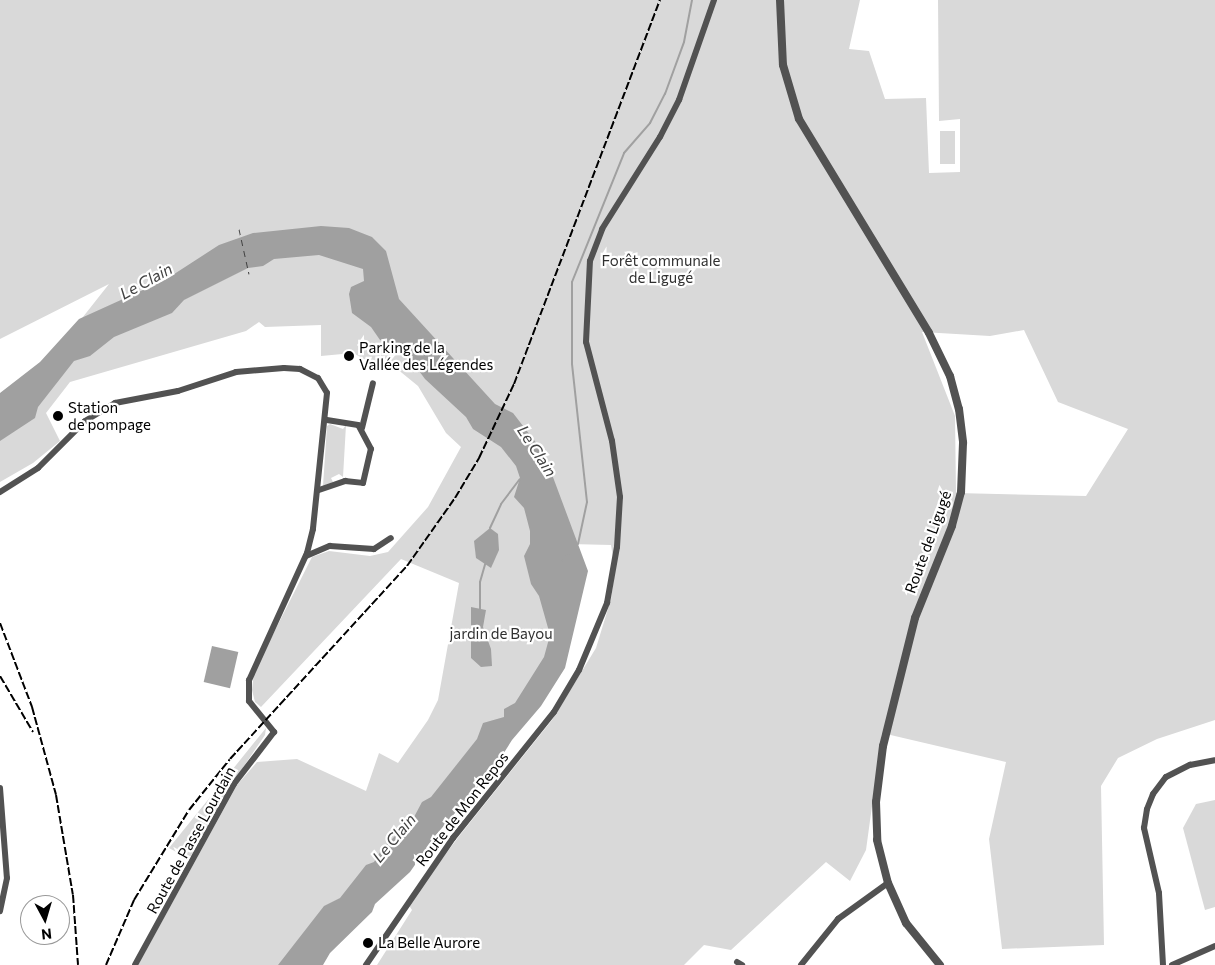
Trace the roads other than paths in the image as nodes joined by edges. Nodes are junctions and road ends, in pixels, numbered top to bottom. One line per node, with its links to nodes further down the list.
1 (714, 0): 17 (street, Route de Mon Repos)
2 (780, 0): 12 (street, Route de Ligugé)
3 (373, 383): 5 (street)
4 (325, 420): 5 (street); 6 (street); 7 (street)
5 (362, 428): 6 (street)
6 (319, 490): 9 (street)
7 (0, 492)
8 (390, 538): 9 (street)
9 (306, 556): 16 (street, Route de Passe Lourdain)
10 (1215, 760): 19 (street)
11 (0, 788): 13 (street)
12 (888, 883): 15 (street, Route de Ligugé); 18 (street)
13 (0, 911)
14 (1215, 946): 20 (street)
15 (936, 964)
16 (135, 965)
17 (366, 965)
18 (801, 965)
19 (1163, 965)
20 (1172, 965)

